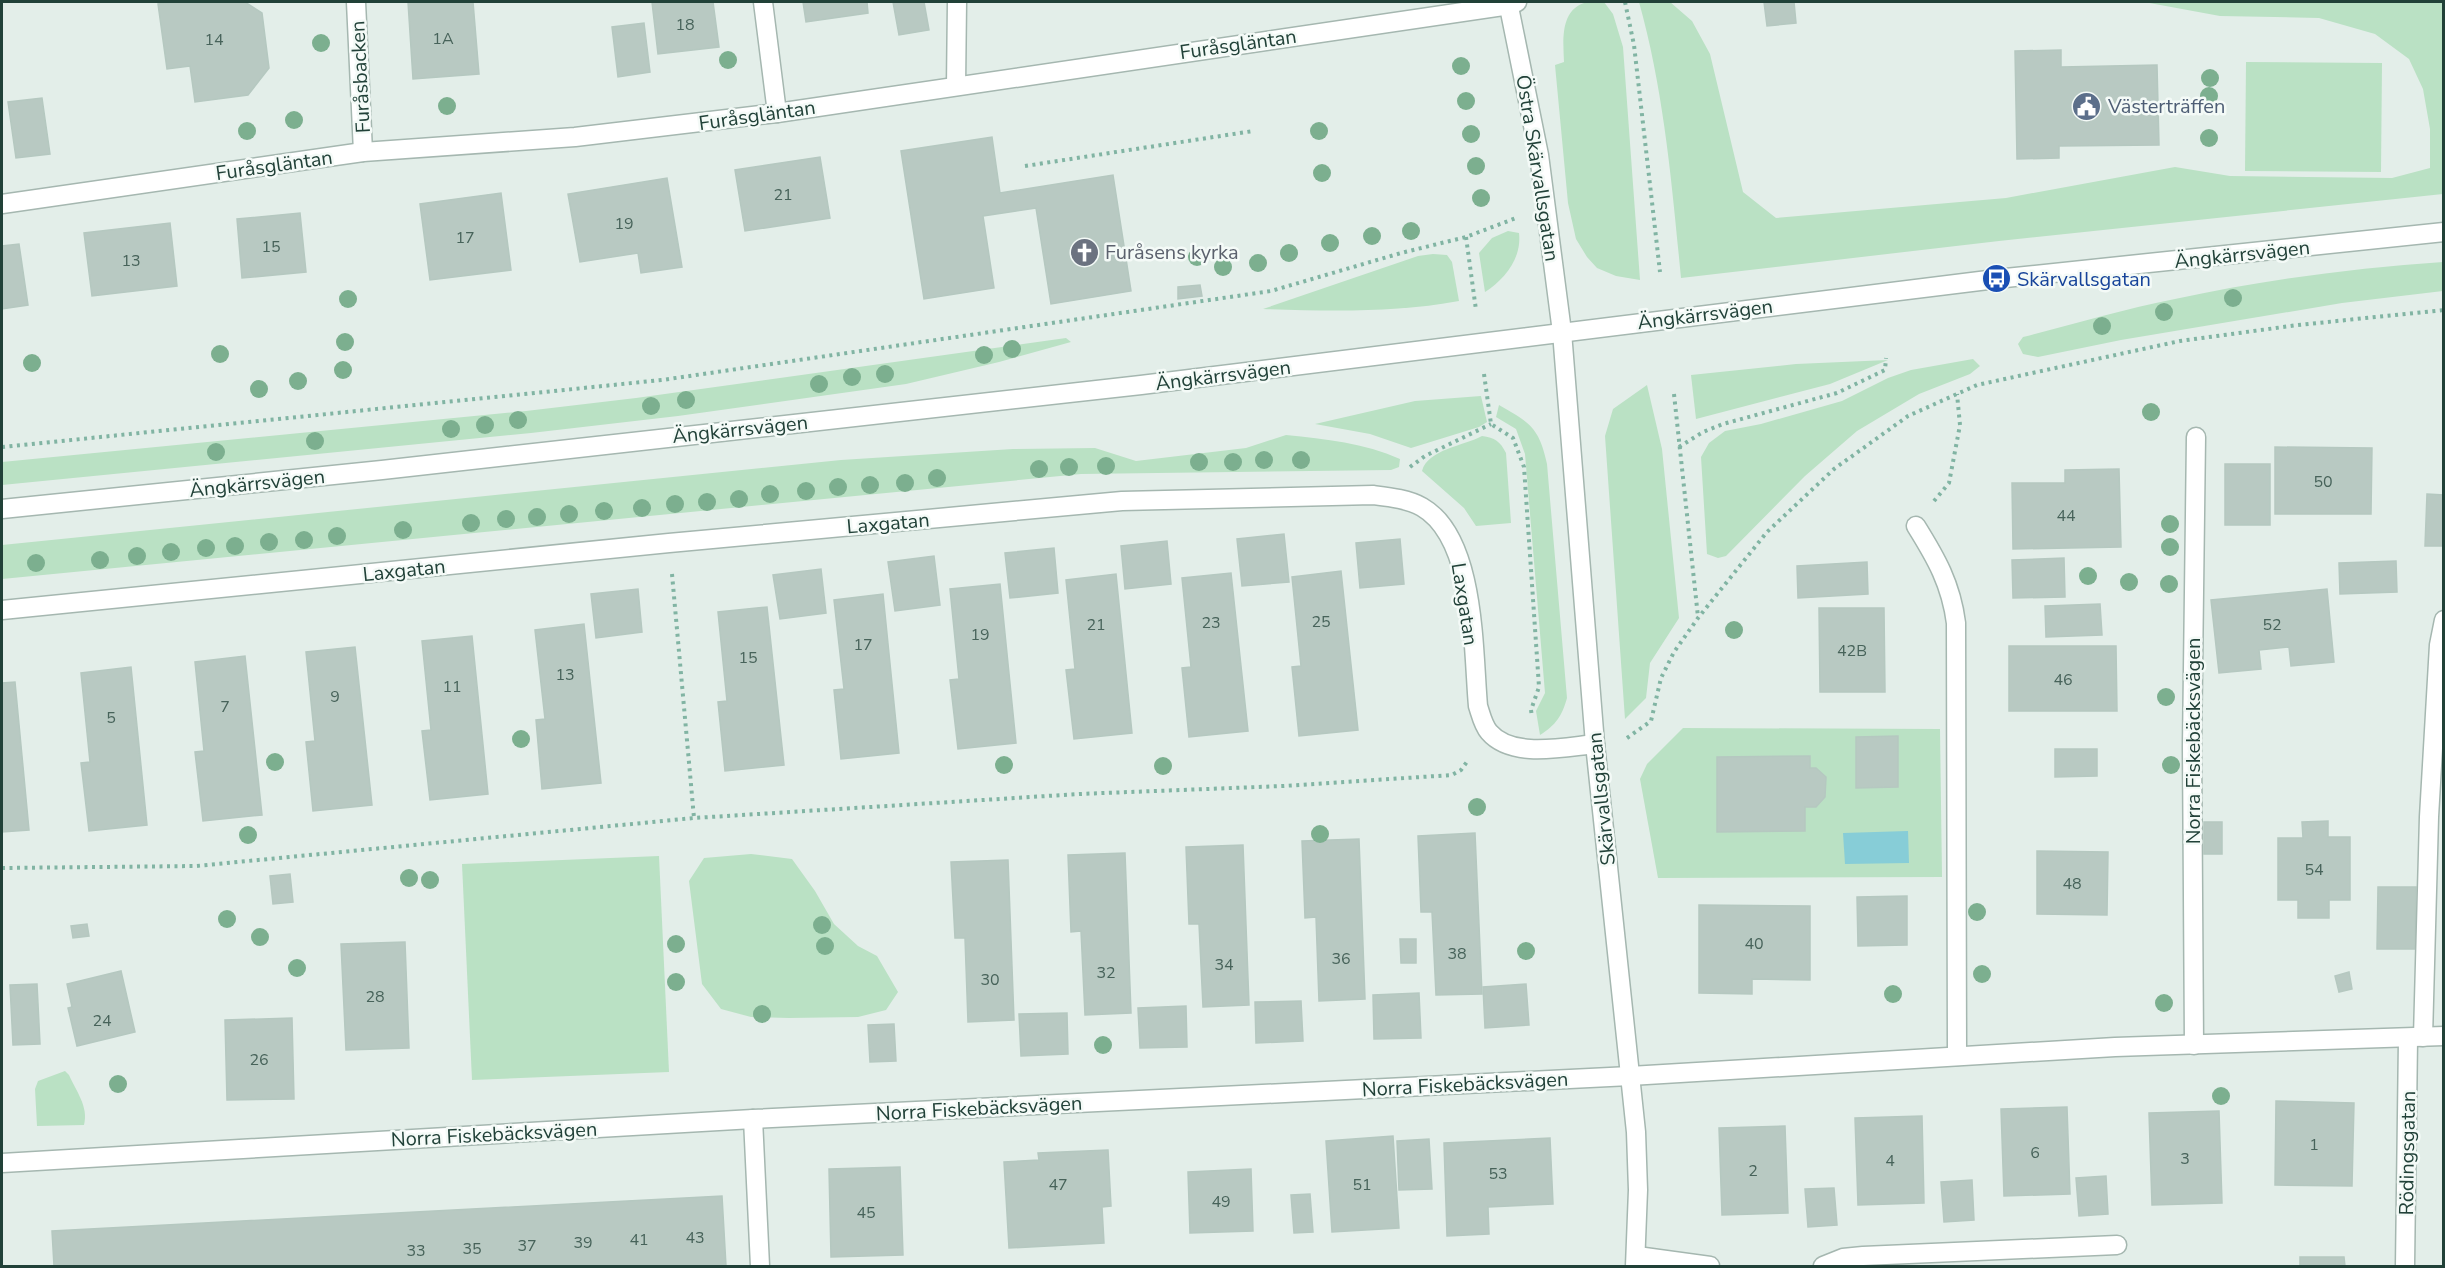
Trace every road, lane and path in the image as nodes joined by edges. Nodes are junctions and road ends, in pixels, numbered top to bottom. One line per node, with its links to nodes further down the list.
1 (356, 2): 9 (street, Furåsbacken)
2 (763, 2): 7 (street)
3 (957, 2): 6 (street)
4 (1625, 2): 15 (path)
5 (1512, 3): 6 (street, Furåsgläntan); 12 (street, Östra Skärvallsgatan)
6 (956, 86): 7 (street, Furåsgläntan)
7 (777, 113): 9 (street, Furåsgläntan)
8 (1253, 131): 10 (path)
9 (363, 152): 11 (street, Furåsgläntan)
10 (1025, 166)
11 (2, 204)
12 (1545, 206): 14 (path); 17 (street, Östra Skärvallsgatan)
13 (2444, 232): 17 (street, Ängkärrsvägen)
14 (1466, 237): 18 (path); 24 (path)
15 (1660, 272)
16 (2444, 310): 21 (path)
17 (1562, 332): 18 (street, Ängkärrsvägen); 34 (street, Skärvallsgatan)
18 (1480, 342): 22 (path); 27 (street, Ängkärrsvägen)
19 (1886, 358): 25 (path)
20 (1674, 394): 25 (path)
21 (1958, 394): 28 (path); 31 (path)
22 (1491, 424): 26 (path); 35 (path)
23 (2196, 437): 40 (street, Norra Fiskebäcksvägen)
24 (2, 447)
25 (1679, 447): 31 (path)
26 (1373, 495): 29 (street, Laxgatan); 33 (street, Laxgatan)
27 (2, 509)
28 (1916, 526): 41 (street)
29 (669, 543): 30 (street, Laxgatan); 36 (path)
30 (2, 610)
31 (1698, 618): 34 (path)
32 (2444, 620): 39 (street)
33 (1489, 732): 35 (street); 36 (path)
34 (1595, 744): 35 (street); 42 (street, Skärvallsgatan)
35 (1537, 750)
36 (694, 819): 37 (path)
37 (2, 868)
38 (2444, 1036): 39 (street, Norra Fiskebäcksvägen)
39 (2416, 1038): 40 (street, Norra Fiskebäcksvägen); 50 (street, Rödingsgatan)
40 (2194, 1045): 41 (street, Norra Fiskebäcksvägen)
41 (1957, 1056): 42 (street, Norra Fiskebäcksvägen)
42 (1630, 1076): 43 (street, Norra Fiskebäcksvägen); 46 (street, Skärvallsgatan)
43 (753, 1119): 44 (street, Norra Fiskebäcksvägen); 47 (street)
44 (2, 1163)
45 (2116, 1245): 49 (street)
46 (1636, 1261): 48 (street)
47 (760, 1266)
48 (1710, 1266)
49 (1823, 1266)
50 (2405, 1266)

